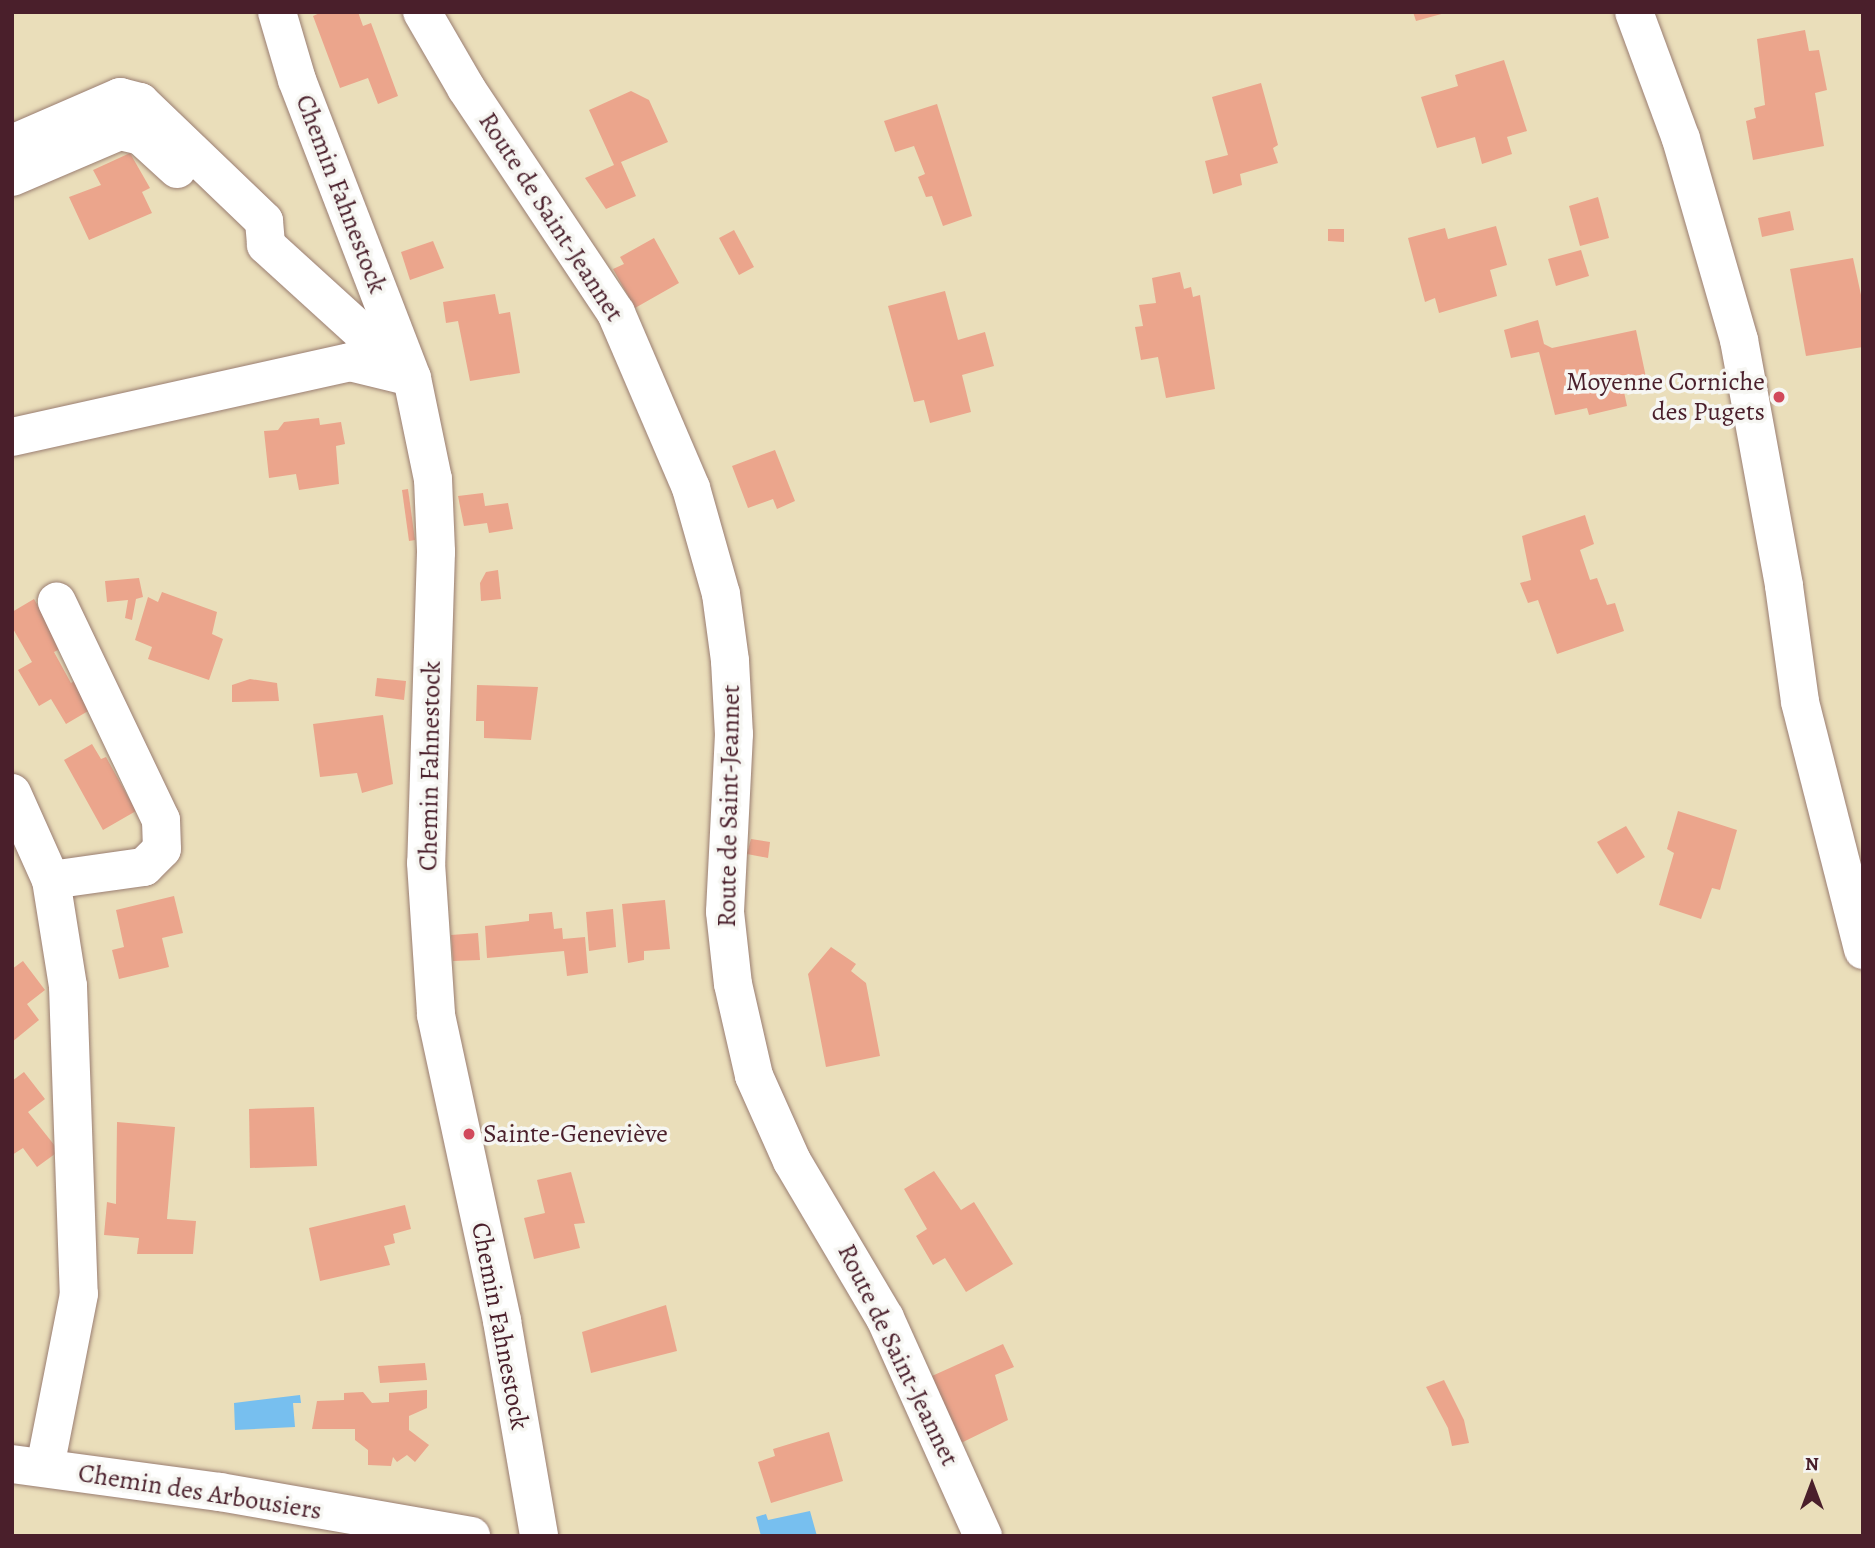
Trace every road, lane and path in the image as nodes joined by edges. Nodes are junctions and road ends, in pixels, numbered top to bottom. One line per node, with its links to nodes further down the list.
1 (277, 12): 7 (street, Chemin Fahnestock)
2 (422, 12): 16 (street, Route de Saint-Jeannet)
3 (1634, 12): 12 (street)
4 (12, 144): 6 (street)
5 (12, 177): 6 (street)
6 (266, 244): 7 (street)
7 (412, 377): 8 (street); 15 (street, Chemin Fahnestock)
8 (12, 437)
9 (57, 602): 11 (street)
10 (12, 793): 11 (street)
11 (51, 880): 13 (street)
12 (1863, 950)
13 (29, 1466): 14 (street, Chemin des Arbousiers)
14 (471, 1536)
15 (539, 1536)
16 (983, 1536)

